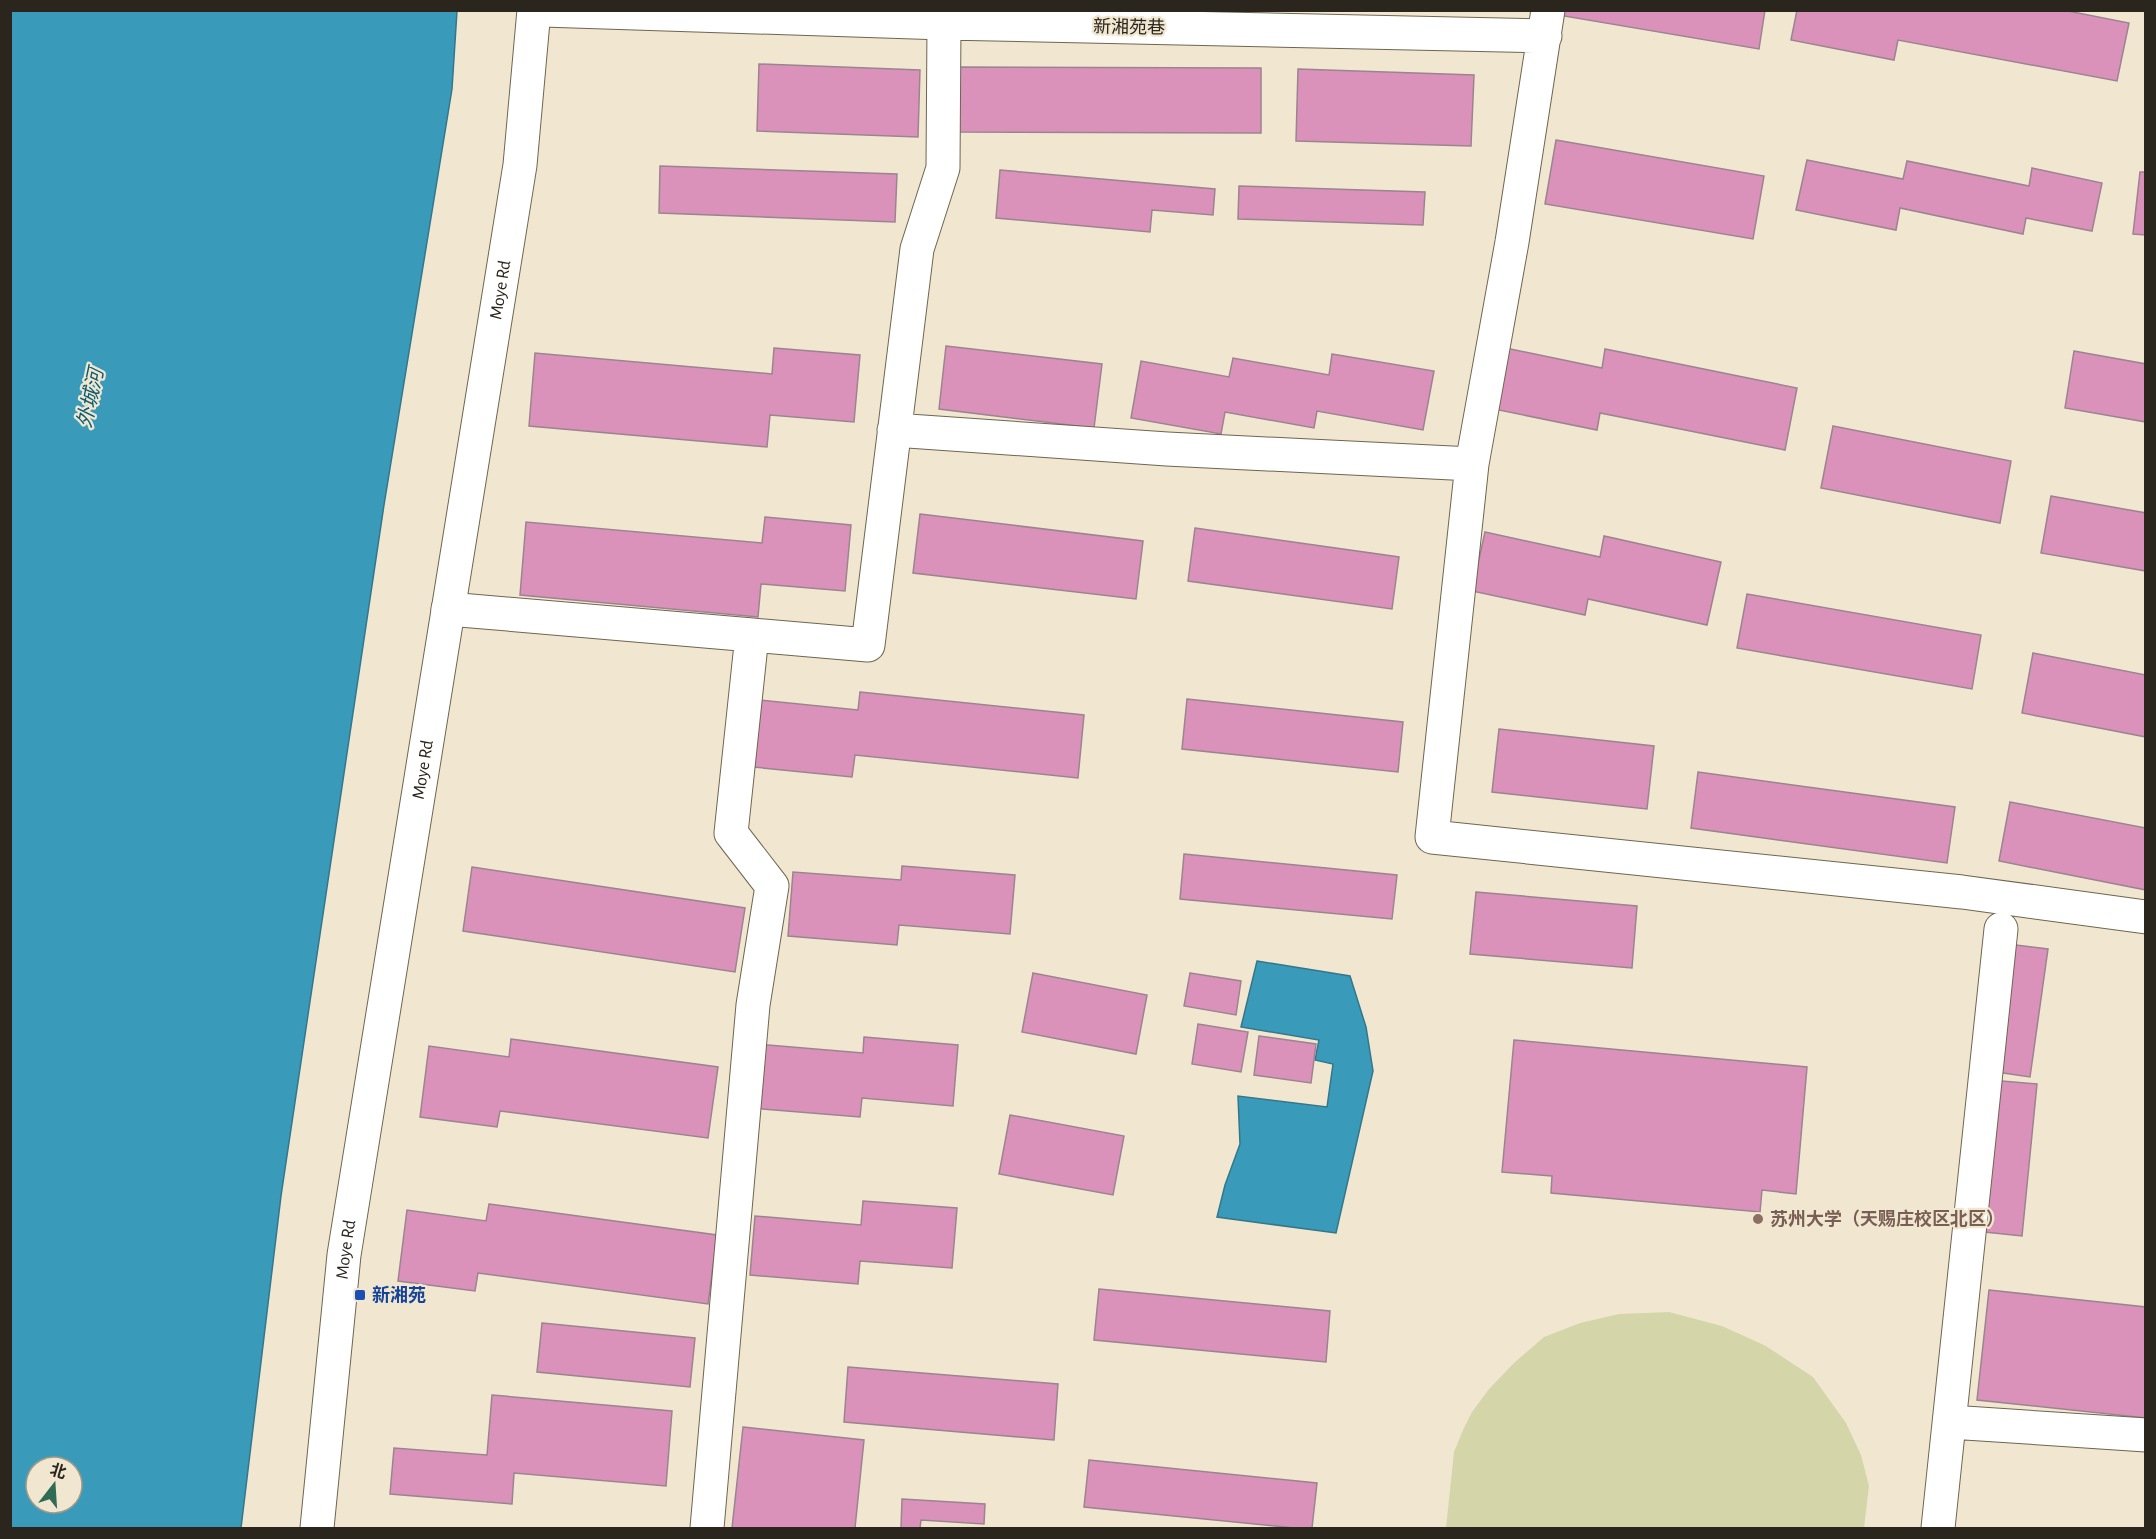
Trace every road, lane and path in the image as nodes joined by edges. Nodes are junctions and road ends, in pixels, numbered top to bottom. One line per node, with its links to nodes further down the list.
1 (534, 10): 7 (street, Moye Rd)
2 (543, 10): 3 (street, 新湘苑巷)
3 (944, 23): 4 (street, 新湘苑巷); 5 (street)
4 (1547, 23): 6 (street)
5 (894, 430): 6 (street); 8 (street)
6 (1472, 464): 9 (street)
7 (448, 609): 8 (street); 13 (street, Moye Rd)
8 (752, 635): 14 (street)
9 (2145, 917)
10 (2001, 929): 11 (street)
11 (1950, 1422): 12 (street); 15 (street)
12 (2145, 1435)
13 (317, 1528)
14 (707, 1528)
15 (1938, 1528)

